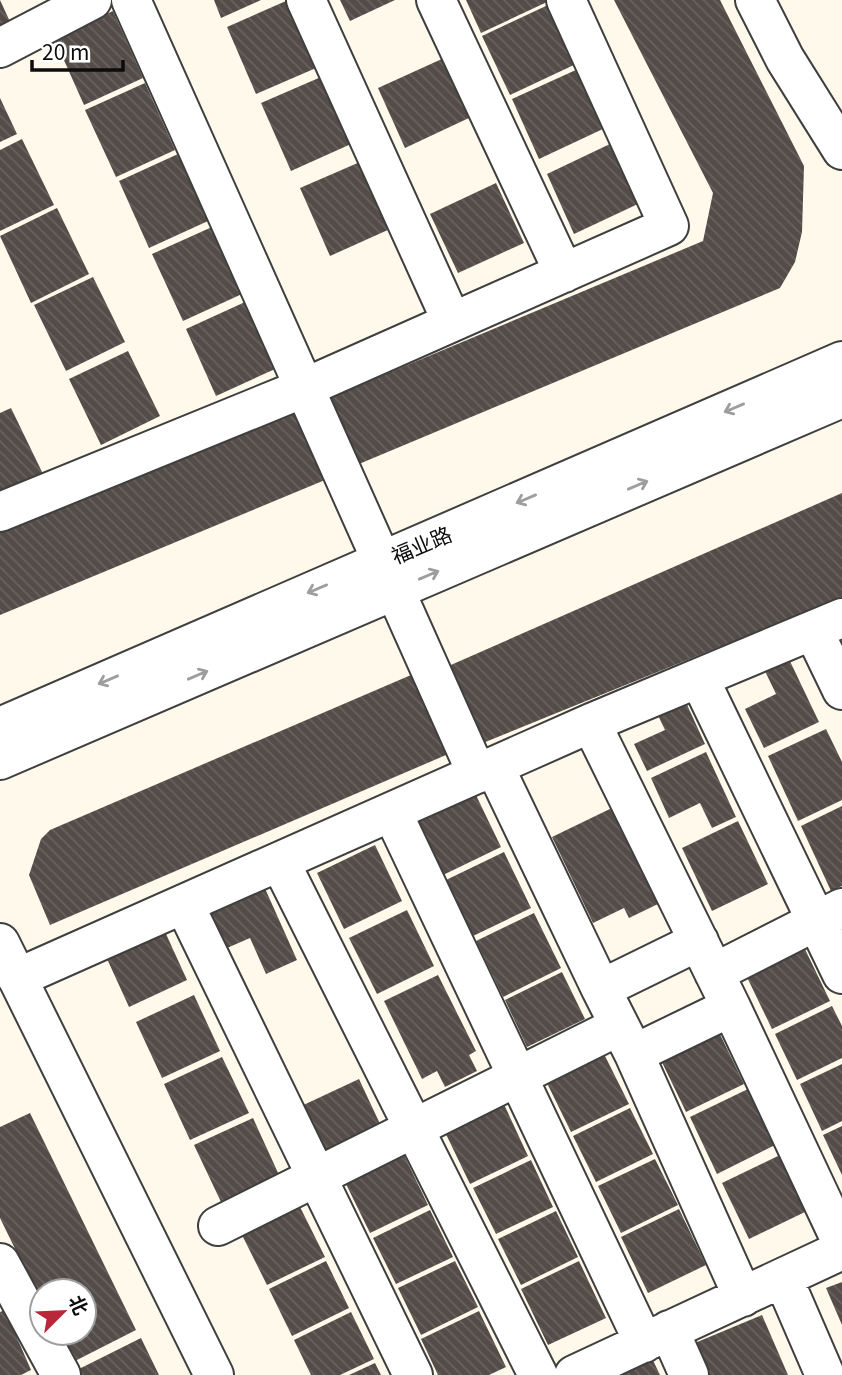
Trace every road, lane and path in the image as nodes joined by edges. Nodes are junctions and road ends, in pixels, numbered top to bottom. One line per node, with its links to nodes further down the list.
1 (92, 0): 7 (street)
2 (131, 0): 13 (street)
3 (306, 0): 10 (street)
4 (436, 0): 9 (street)
5 (566, 0): 9 (street)
6 (755, 0): 8 (street)
7 (0, 48)
8 (842, 150)
9 (564, 273): 10 (street)
10 (452, 322): 13 (street)
11 (842, 332): 15 (street)
12 (842, 361): 15 (street, 福业路)
13 (304, 388): 17 (street); 18 (street)
14 (842, 398): 15 (street, 福业路)
15 (793, 401): 16 (street); 18 (street, 福业路)
16 (842, 409)
17 (0, 512)
18 (388, 576): 23 (street, 福业路, one-way to 23); 24 (street, 福业路, one-way to 18); 25 (street)
19 (828, 624): 20 (street); 21 (street)
20 (699, 678): 22 (street); 29 (street)
21 (842, 690)
22 (591, 723): 25 (street); 31 (street)
23 (0, 727)
24 (0, 760)
25 (486, 770): 26 (street); 34 (street)
26 (392, 812): 27 (street); 37 (street)
27 (280, 862): 28 (street); 38 (street)
28 (184, 904): 33 (street); 39 (street)
29 (830, 914): 31 (street); 32 (street)
30 (0, 943): 33 (street)
31 (706, 957): 34 (street); 35 (street)
32 (842, 974)
33 (17, 978): 48 (street)
34 (601, 989): 36 (street)
35 (731, 1007): 36 (street); 41 (street)
36 (626, 1040): 37 (street); 45 (street)
37 (520, 1076): 38 (street); 46 (street)
38 (414, 1128): 39 (street); 50 (street)
39 (317, 1177): 40 (street); 49 (street)
40 (218, 1226)
41 (842, 1243)
42 (842, 1250): 43 (street)
43 (783, 1278): 45 (street); 53 (street)
44 (4, 1282): 47 (street)
45 (743, 1297): 46 (street)
46 (656, 1336): 51 (street); 52 (street)
47 (61, 1375)
48 (214, 1375)
49 (413, 1375)
50 (538, 1375)
51 (574, 1375)
52 (689, 1375)
53 (825, 1375)

